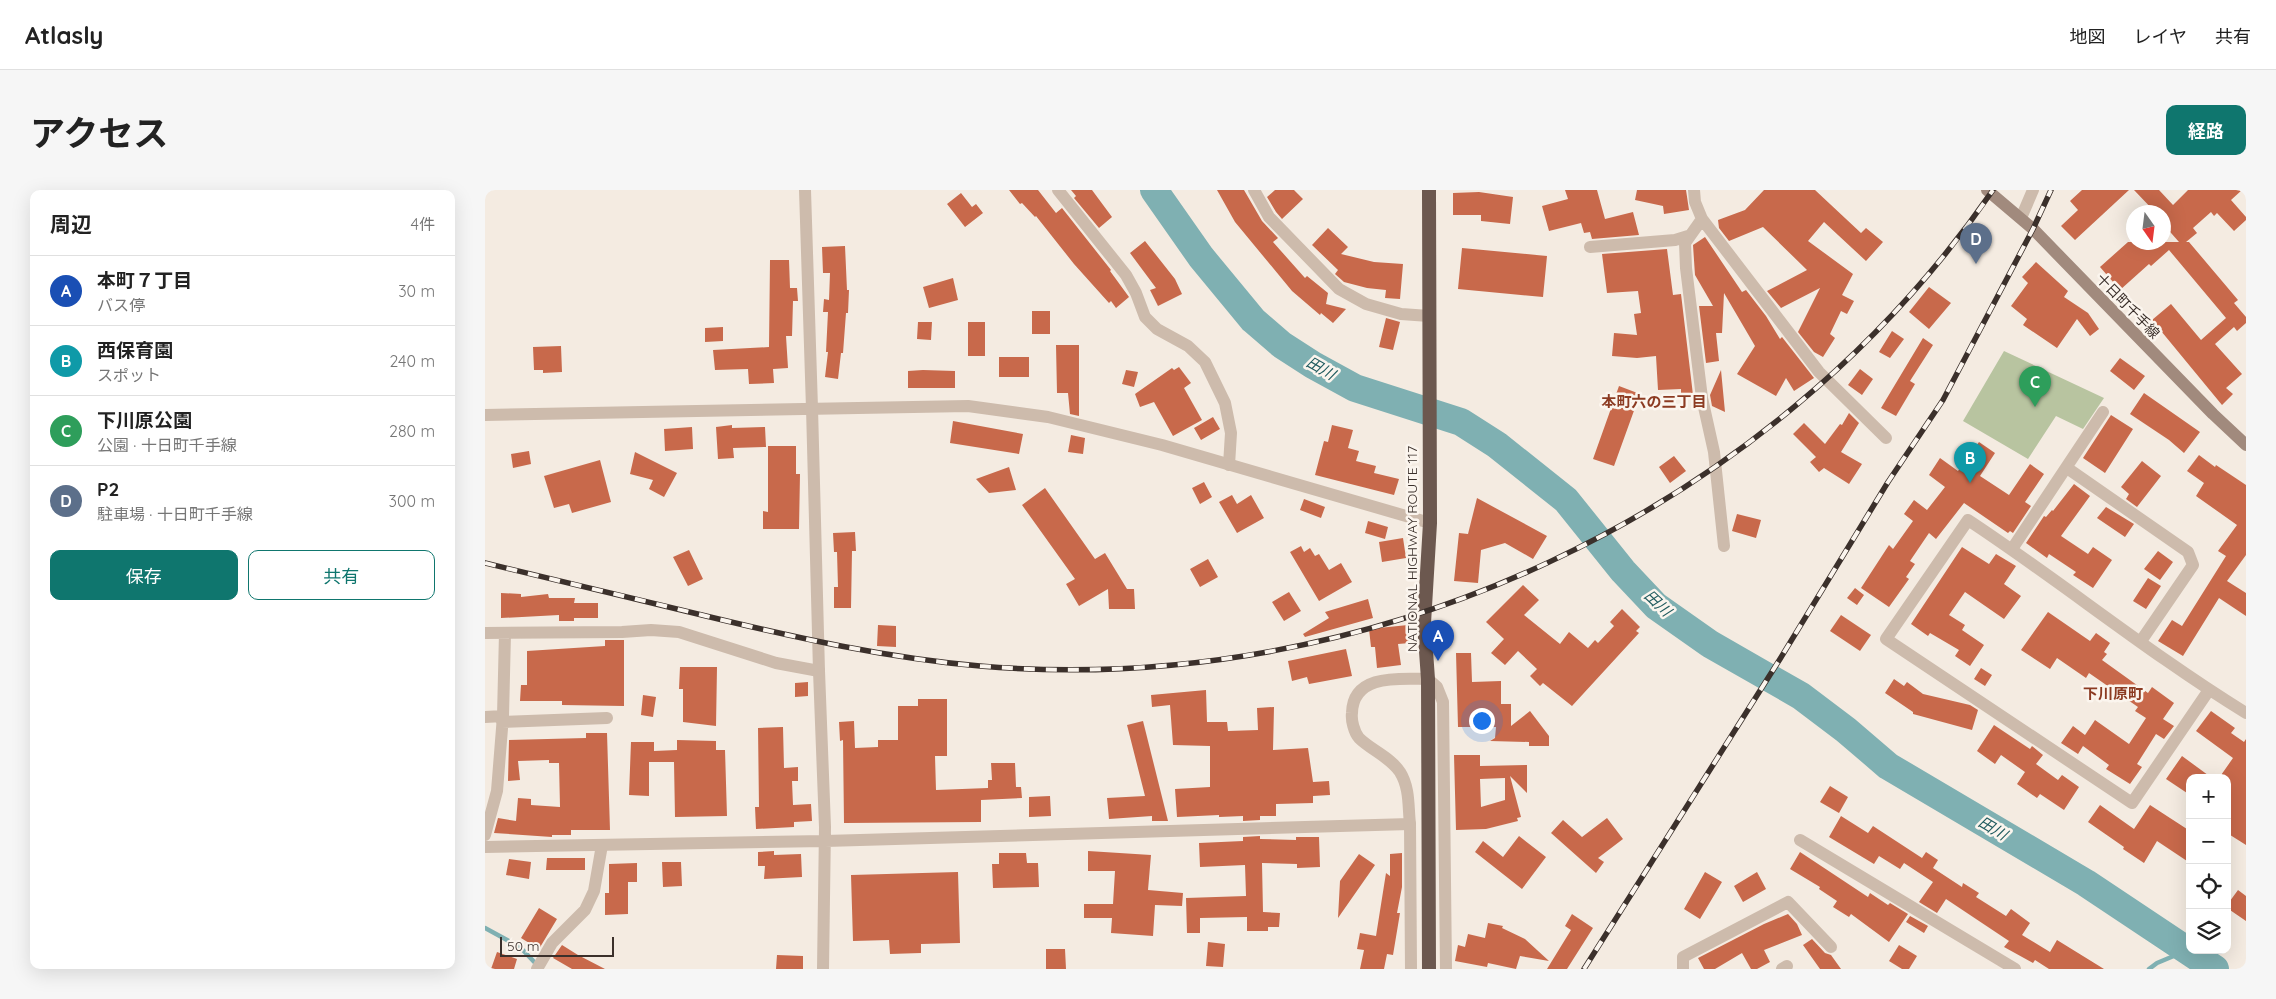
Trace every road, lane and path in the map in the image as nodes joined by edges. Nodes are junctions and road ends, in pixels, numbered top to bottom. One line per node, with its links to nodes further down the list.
1 (805, 190): 13 (street)
2 (1058, 190): 18 (street)
3 (1254, 190): 12 (street)
4 (1429, 190): 12 (highway, NATIONAL HIGHWAY ROUTE 117)
5 (1694, 190): 8 (street)
6 (1987, 190): 9 (main road, 十日町千手線)
7 (2033, 190): 9 (street)
8 (1702, 218): 10 (street); 16 (street)
9 (2021, 218): 17 (main road, 十日町千手線)
10 (1688, 236): 11 (street); 21 (street)
11 (1590, 247)
12 (1429, 316): 20 (highway, NATIONAL HIGHWAY ROUTE 117)
13 (812, 408): 15 (street); 18 (street); 26 (street)
14 (2103, 412): 19 (street)
15 (485, 416)
16 (1886, 438)
17 (2246, 444)
18 (1229, 465): 20 (street)
19 (2067, 468): 22 (street); 25 (street)
20 (1430, 523): 27 (highway, NATIONAL HIGHWAY ROUTE 117)
21 (1724, 546)
22 (2012, 549): 25 (street); 28 (street)
23 (485, 633): 24 (street)
24 (505, 633): 26 (street); 32 (street)
25 (2141, 641): 28 (street)
26 (819, 671): 35 (street)
27 (1428, 679): 33 (street); 43 (highway, NATIONAL HIGHWAY ROUTE 117); 44 (street)
28 (2209, 690): 29 (street)
29 (2246, 713)
30 (485, 716): 32 (street)
31 (607, 718): 32 (street)
32 (503, 719): 34 (street)
33 (1410, 824): 35 (street); 42 (street)
34 (485, 836)
35 (825, 840): 37 (street); 41 (street)
36 (1801, 840): 46 (street)
37 (602, 845): 38 (street); 40 (street)
38 (485, 847)
39 (1831, 948): 45 (street)
40 (537, 969)
41 (823, 969)
42 (1411, 969)
43 (1429, 969)
44 (1446, 969)
45 (1683, 969)
46 (2015, 969)

